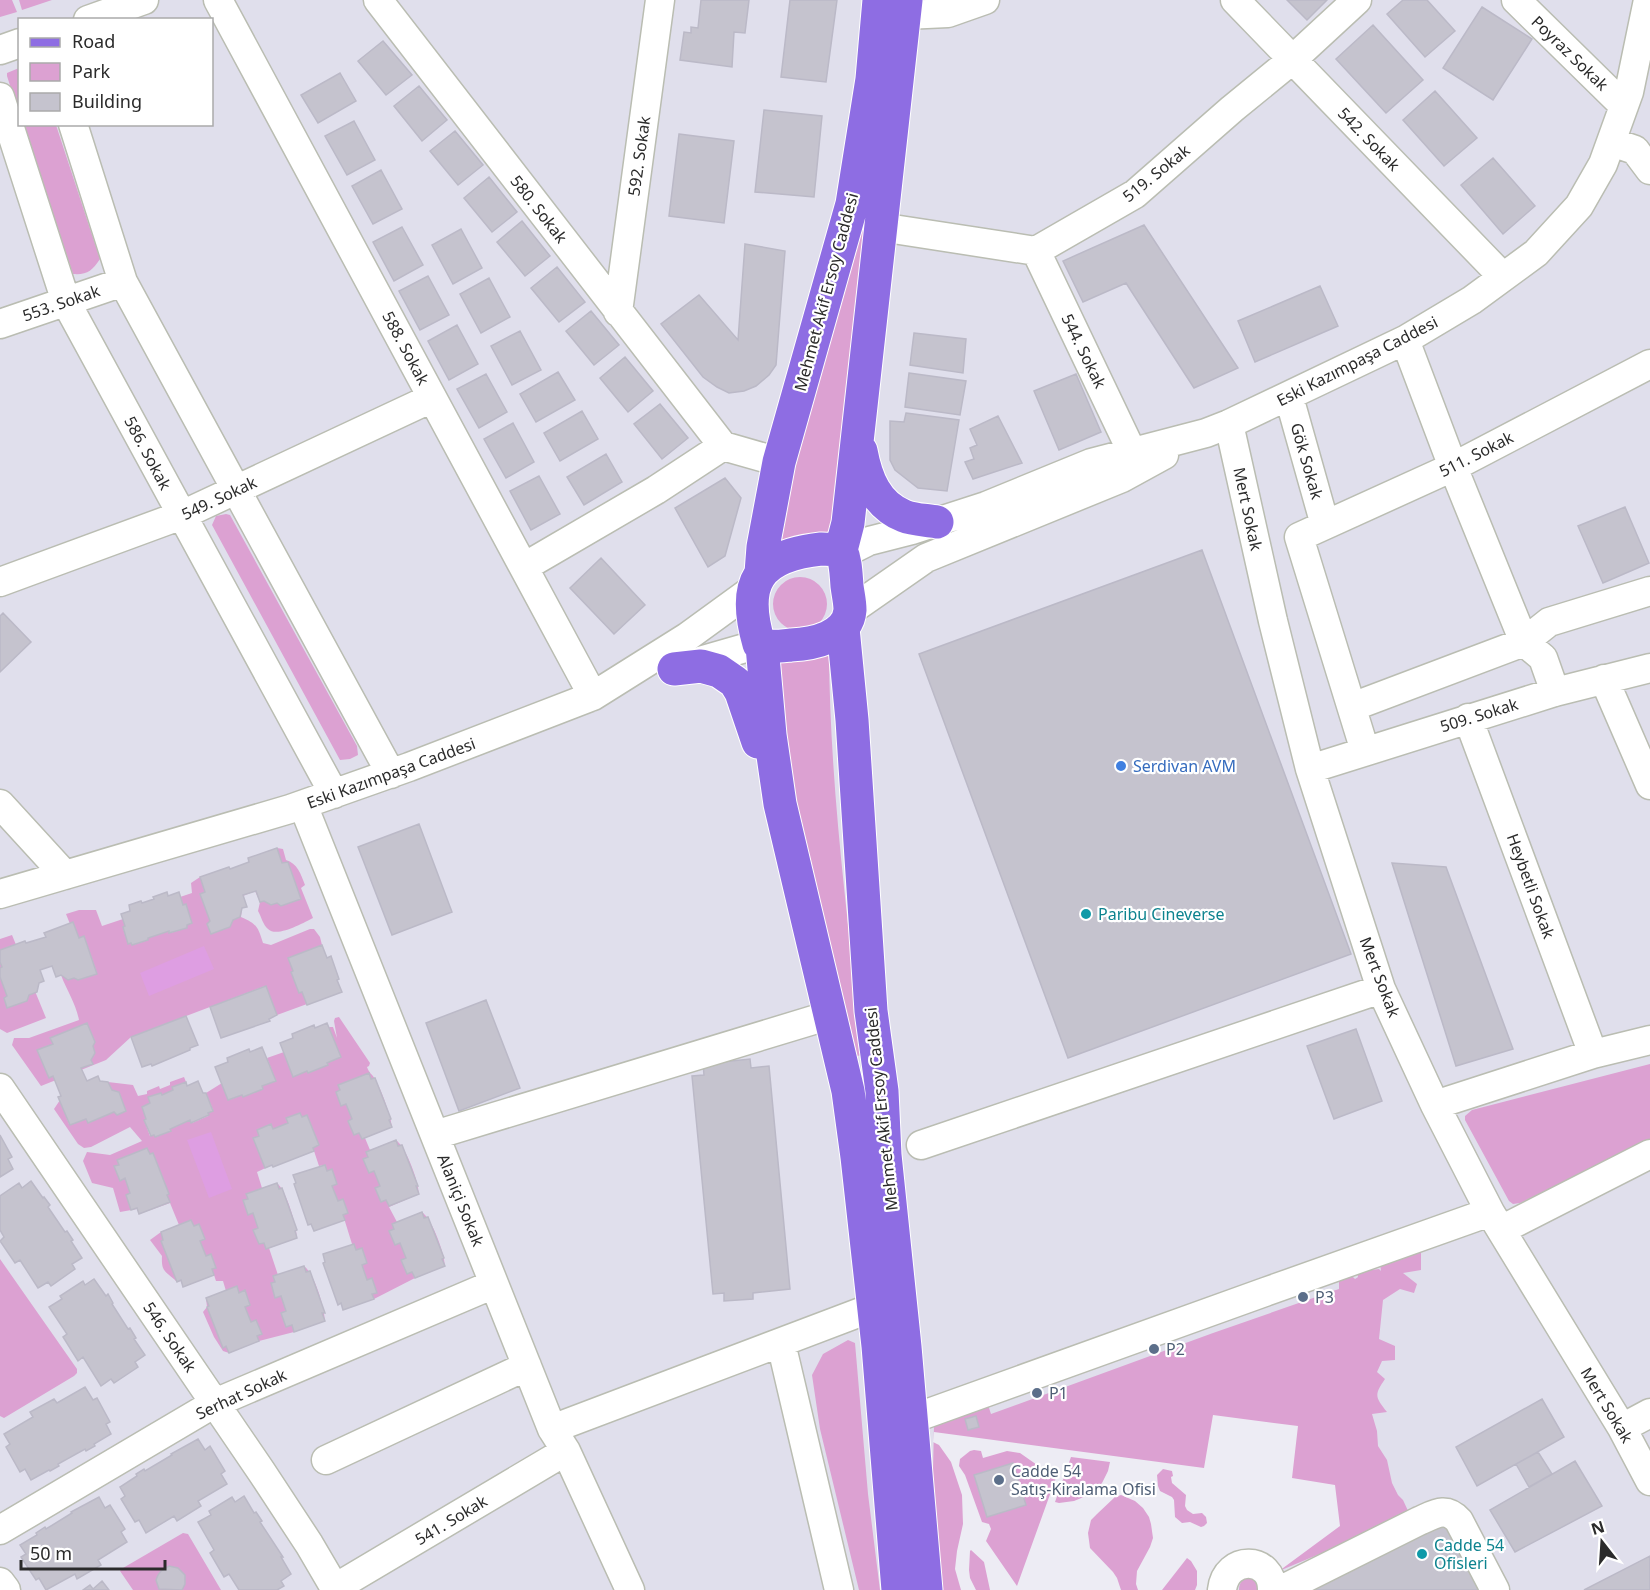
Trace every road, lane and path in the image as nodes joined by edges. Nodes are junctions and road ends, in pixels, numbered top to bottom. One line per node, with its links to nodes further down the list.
1 (144, 0): 11 (street)
2 (218, 0): 29 (street, 588. Sokak)
3 (378, 0): 24 (street, 580. Sokak)
4 (660, 0): 24 (street, 592. Sokak)
5 (985, 0): 10 (street)
6 (1235, 0): 14 (street, 542. Sokak)
7 (1357, 0): 14 (street, 519. Sokak)
8 (1516, 0): 16 (street, Poyraz Sokak)
9 (1648, 0): 16 (street, Eski Kazımpaşa Caddesi)
10 (897, 5): 19 (main road, Mehmet Akif Ersoy Caddesi); 34 (main road, Mehmet Akif Ersoy Caddesi)
11 (94, 18)
12 (18, 44): 13 (street)
13 (0, 50)
14 (1292, 60): 20 (street, 519. Sokak); 21 (street, 542. Sokak)
15 (0, 97): 23 (street, 586. Sokak)
16 (1624, 106): 18 (street, Eski Kazımpaşa Caddesi)
17 (74, 126): 22 (street)
18 (1637, 152): 21 (street, Eski Kazımpaşa Caddesi)
19 (880, 227): 20 (street); 31 (main road, Mehmet Akif Ersoy Caddesi)
20 (1036, 251): 33 (street, 544. Sokak)
21 (1503, 277): 26 (street, Eski Kazımpaşa Caddesi)
22 (123, 282): 23 (street, 553. Sokak); 36 (street)
23 (66, 302): 25 (street, 553. Sokak); 37 (street, 586. Sokak)
24 (618, 312): 32 (street, 580. Sokak)
25 (0, 324)
26 (1405, 340): 28 (street, Eski Kazımpaşa Caddesi); 35 (street)
27 (1650, 364): 35 (street, 511. Sokak)
28 (1289, 397): 30 (street, Eski Kazımpaşa Caddesi); 39 (street, Gök Sokak)
29 (432, 398): 36 (street, 549. Sokak); 41 (street, 588. Sokak)
30 (1218, 428): 33 (street, Eski Kazımpaşa Caddesi); 45 (street, Eski Kazımpaşa Caddesi); 56 (street, Mert Sokak)
31 (858, 435): 38 (main road); 40 (main road, Mehmet Akif Ersoy Caddesi)
32 (723, 446): 34 (street); 41 (street)
33 (1132, 452): 38 (street, Eski Kazımpaşa Caddesi)
34 (779, 462): 42 (main road, Mehmet Akif Ersoy Caddesi)
35 (1453, 467): 39 (street, 511. Sokak); 46 (street)
36 (236, 490): 37 (street, 549. Sokak); 57 (street)
37 (182, 515): 43 (street, 549. Sokak); 59 (street, 586. Sokak)
38 (937, 522): 40 (street, Eski Kazımpaşa Caddesi)
39 (1325, 525): 53 (street, 511. Sokak)
40 (842, 552): 42 (main road); 45 (main road)
41 (524, 567): 52 (street, 588. Sokak)
42 (759, 569): 47 (main road); 52 (street, Eski Kazımpaşa Caddesi)
43 (0, 582)
44 (1650, 591): 46 (street)
45 (847, 619): 47 (main road); 81 (main road, Mehmet Akif Ersoy Caddesi)
46 (1524, 642): 51 (street); 53 (street)
47 (760, 645): 49 (street); 61 (main road, Mehmet Akif Ersoy Caddesi)
48 (1650, 668): 50 (street, 509. Sokak)
49 (674, 669): 52 (street); 61 (main road)
50 (1604, 679): 51 (street, 509. Sokak); 58 (street)
51 (1555, 692): 54 (street, 509. Sokak)
52 (593, 696): 57 (street, Eski Kazımpaşa Caddesi)
53 (1352, 707): 55 (street)
54 (1468, 718): 55 (street, 509. Sokak); 68 (street, Heybetli Sokak)
55 (1365, 751): 56 (street, 509. Sokak)
56 (1310, 769): 65 (street, Mert Sokak)
57 (391, 774): 59 (street, Eski Kazımpaşa Caddesi)
58 (1650, 785)
59 (334, 794): 62 (street, Eski Kazımpaşa Caddesi)
60 (0, 804): 63 (street)
61 (780, 804): 66 (main road, Mehmet Akif Ersoy Caddesi)
62 (303, 805): 63 (street, Eski Kazımpaşa Caddesi); 71 (street, Alaniçi Sokak)
63 (65, 875): 64 (street, Eski Kazımpaşa Caddesi)
64 (0, 894)
65 (1382, 989): 70 (street, Mert Sokak); 72 (street)
66 (830, 1015): 71 (street); 76 (main road, Mehmet Akif Ersoy Caddesi)
67 (1650, 1040): 68 (street)
68 (1593, 1054): 70 (street)
69 (2, 1094): 79 (street, 546. Sokak)
70 (1435, 1105): 74 (street, Mert Sokak)
71 (435, 1135): 75 (street, Alaniçi Sokak)
72 (921, 1145)
73 (1650, 1154): 74 (street)
74 (1496, 1221): 81 (street); 82 (street, Mert Sokak)
75 (494, 1284): 78 (street, Alaniçi Sokak); 79 (street, Serhat Sokak)
76 (874, 1307): 77 (street, 541. Sokak); 92 (main road, Mehmet Akif Ersoy Caddesi)
77 (780, 1342): 83 (street, 541. Sokak); 91 (street)
78 (527, 1366): 83 (street, Alaniçi Sokak); 84 (street)
79 (215, 1403): 86 (street, Serhat Sokak); 88 (street, 546. Sokak)
80 (1650, 1413): 82 (street)
81 (912, 1419): 93 (main road, Mehmet Akif Ersoy Caddesi)
82 (1622, 1428): 85 (street, Mert Sokak)
83 (559, 1440): 88 (street, 541. Sokak); 90 (street, Alaniçi Sokak)
84 (326, 1460)
85 (1650, 1481)
86 (0, 1530)
87 (0, 1582): 89 (street)
88 (336, 1589)
89 (6, 1590)
90 (630, 1590)
91 (839, 1590)
92 (898, 1590)
93 (926, 1590)
94 (1222, 1590): 95 (street)
95 (1272, 1590)
96 (1281, 1590): 97 (street)
97 (1494, 1590)

